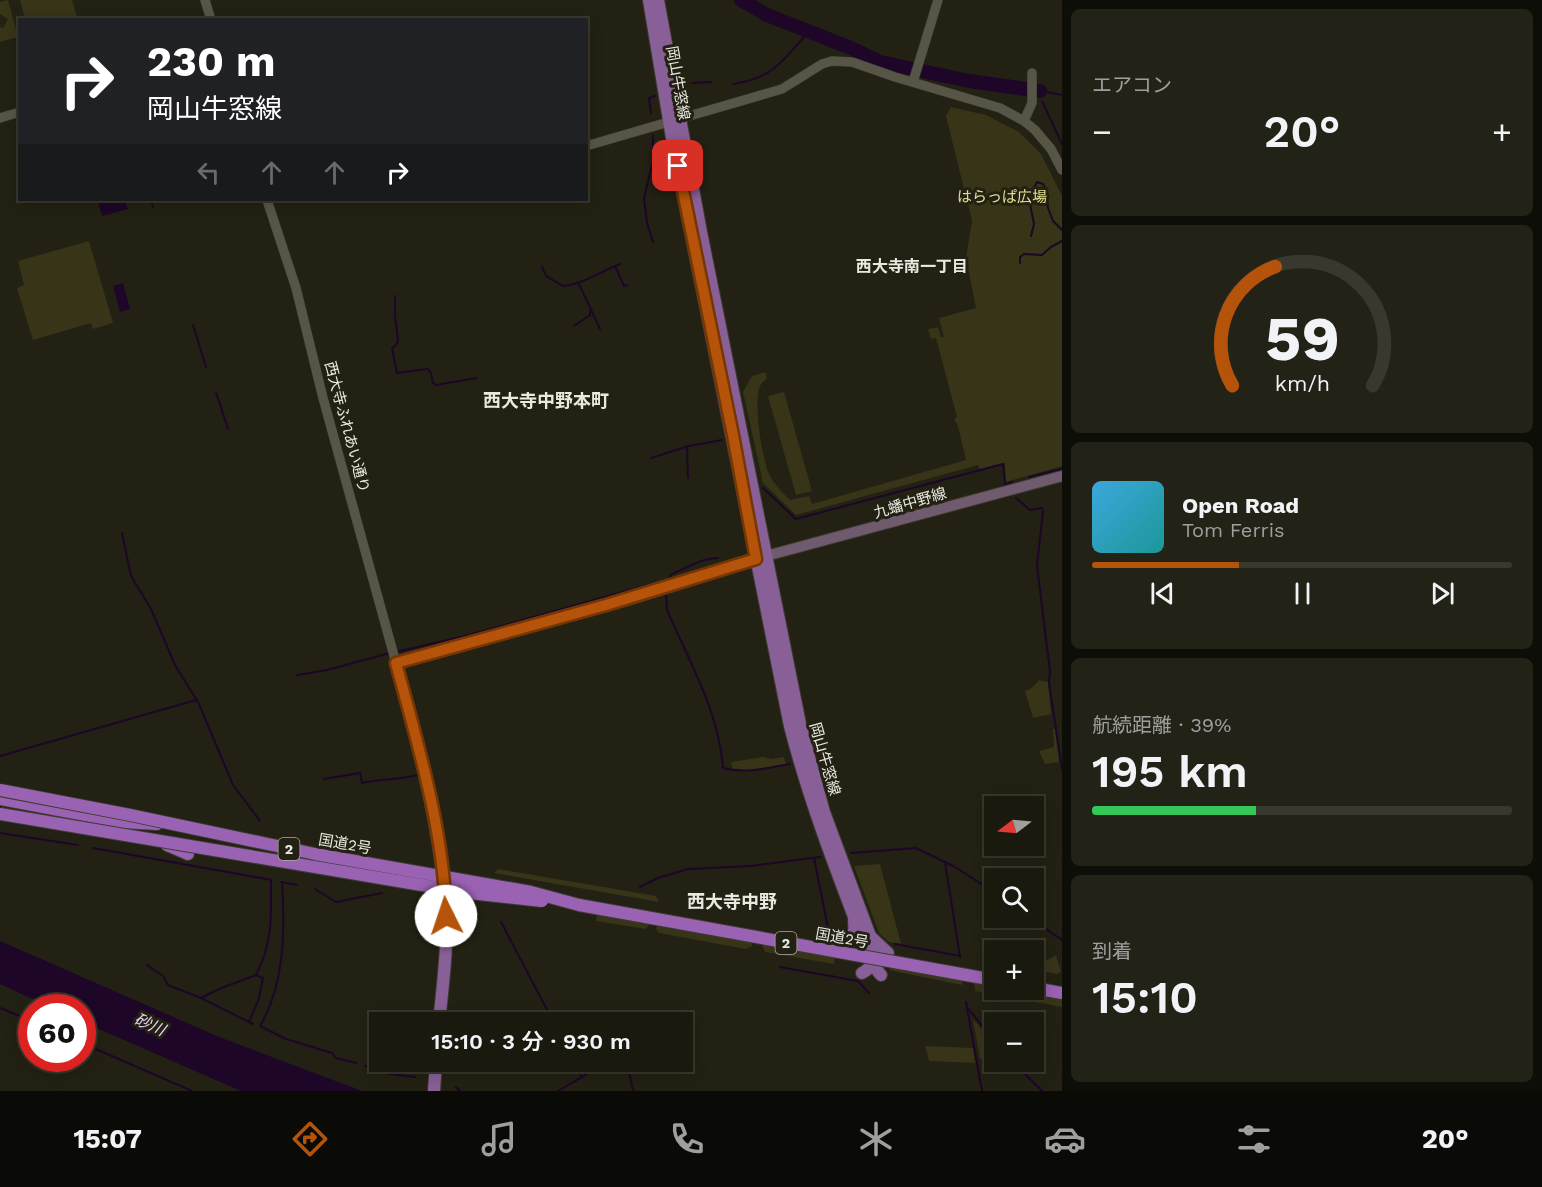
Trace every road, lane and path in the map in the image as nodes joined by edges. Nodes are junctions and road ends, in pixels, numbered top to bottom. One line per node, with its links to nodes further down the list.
1 (205, 0): 5 (street)
2 (649, 0): 10 (main road, 岡山牛窓線)
3 (658, 0): 10 (main road, 岡山牛窓線)
4 (938, 0): 7 (street)
5 (211, 18)
6 (1032, 73): 11 (street)
7 (914, 79): 10 (street); 11 (street)
8 (18, 113): 9 (street)
9 (0, 118)
10 (674, 120): 12 (street); 16 (main road, 岡山牛窓線)
11 (1024, 121): 13 (street)
12 (588, 145)
13 (1062, 170)
14 (267, 201): 17 (street, 西大寺ふれあい通り)
15 (1062, 476): 16 (main road, 九蟠中野線)
16 (761, 558): 17 (main road); 23 (main road, 岡山牛窓線); 24 (main road, 岡山牛窓線)
17 (394, 656): 33 (main road)
18 (0, 790): 22 (highway, 国道2号 / 2, bridge)
19 (3, 805): 20 (highway); 21 (highway); 22 (highway, 国道2号 / 2, bridge)
20 (203, 824)
21 (188, 854)
22 (579, 905): 30 (highway, 国道2号 / 2, bridge)
23 (854, 919): 25 (main road); 27 (main road, 岡山牛窓線)
24 (870, 936): 26 (main road); 27 (main road, 岡山牛窓線)
25 (840, 945)
26 (888, 953)
27 (872, 964): 28 (main road); 29 (main road, 岡山牛窓線)
28 (862, 973)
29 (881, 975)
30 (984, 978)
31 (1044, 990): 32 (highway)
32 (1062, 993)
33 (440, 1012)
34 (435, 1072): 35 (main road)
35 (434, 1091)

